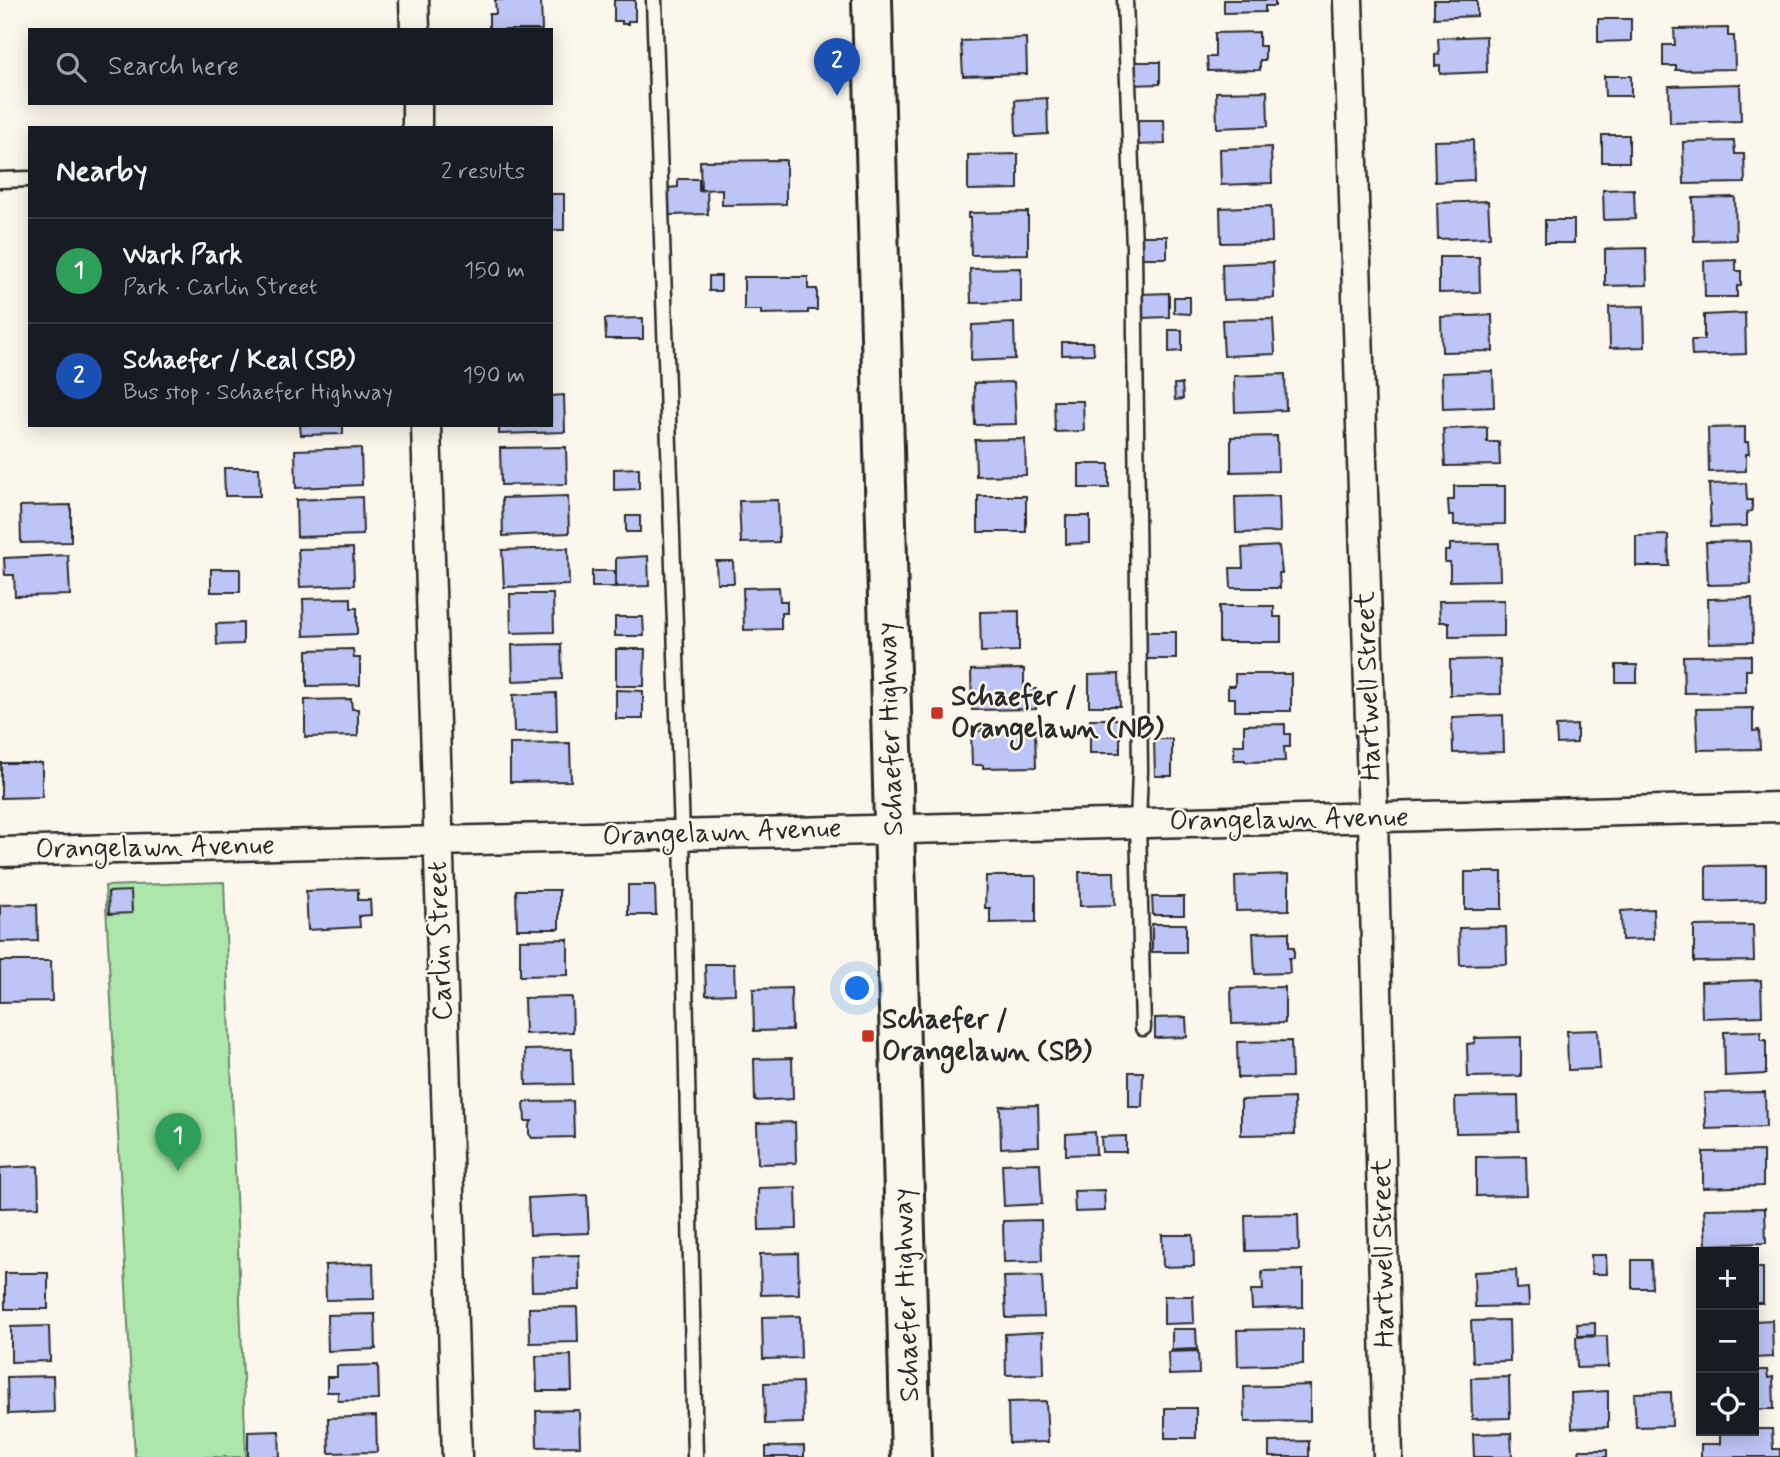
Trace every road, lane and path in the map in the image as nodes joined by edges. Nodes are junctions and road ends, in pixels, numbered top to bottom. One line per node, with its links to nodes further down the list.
1 (414, 0): 6 (street)
2 (654, 0): 16 (lane)
3 (872, 0): 15 (main road, Schaefer Highway)
4 (1125, 0): 14 (lane)
5 (1348, 0): 13 (street, Hartwell Street)
6 (415, 28)
7 (417, 105): 8 (street)
8 (417, 126)
9 (28, 179): 10 (lane)
10 (0, 180)
11 (426, 427): 17 (street, Carlin Street)
12 (1780, 807): 13 (street, Orangelawn Avenue)
13 (1373, 819): 14 (street, Orangelawn Avenue); 23 (street, Hartwell Street)
14 (1138, 823): 15 (street, Orangelawn Avenue); 19 (lane)
15 (894, 828): 16 (street, Orangelawn Avenue); 22 (main road, Schaefer Highway)
16 (682, 834): 17 (street, Orangelawn Avenue); 21 (lane)
17 (438, 841): 18 (street, Orangelawn Avenue); 20 (street, Carlin Street)
18 (0, 852)
19 (1143, 1028)
20 (457, 1457)
21 (695, 1457)
22 (911, 1457)
23 (1388, 1457)

